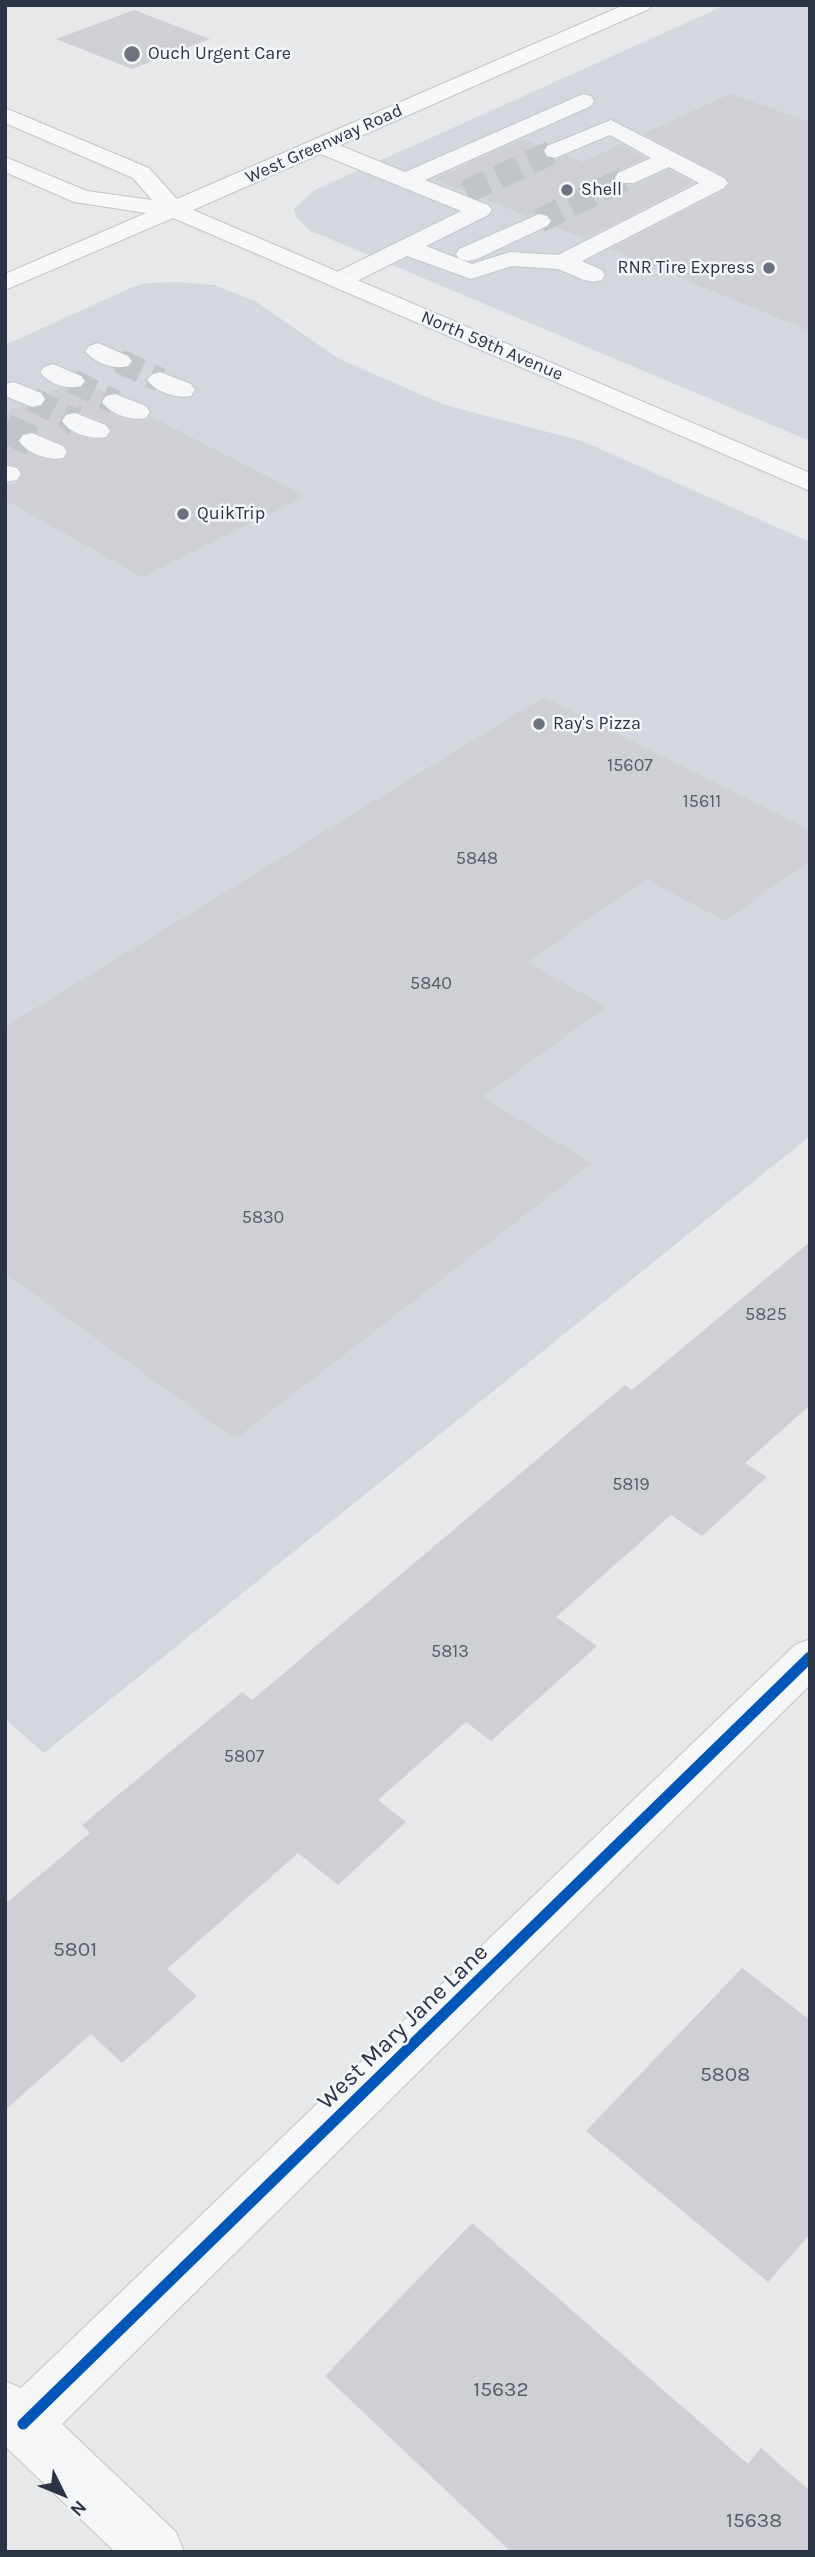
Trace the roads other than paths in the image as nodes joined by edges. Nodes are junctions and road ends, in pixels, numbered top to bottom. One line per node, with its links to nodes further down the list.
1 (642, 5): 4 (main road, West Greenway Road)
2 (583, 101): 9 (street)
3 (5, 115): 10 (main road, North 59th Avenue)
4 (321, 146): 9 (street); 10 (main road, West Greenway Road)
5 (555, 151): 6 (street)
6 (669, 158): 8 (street); 13 (street)
7 (5, 164): 10 (main road, North 59th Avenue)
8 (626, 178)
9 (405, 180): 12 (street)
10 (174, 209): 16 (main road, North 59th Avenue); 17 (main road, West Greenway Road)
11 (539, 221): 14 (street)
12 (406, 247): 14 (street); 16 (street)
13 (562, 262): 14 (street); 15 (street)
14 (448, 263)
15 (593, 275)
16 (340, 280): 18 (main road, North 59th Avenue)
17 (5, 283)
18 (810, 483)
19 (810, 1657): 20 (street, West Mary Jane Lane)
20 (14, 2416): 21 (street)
21 (156, 2552)

